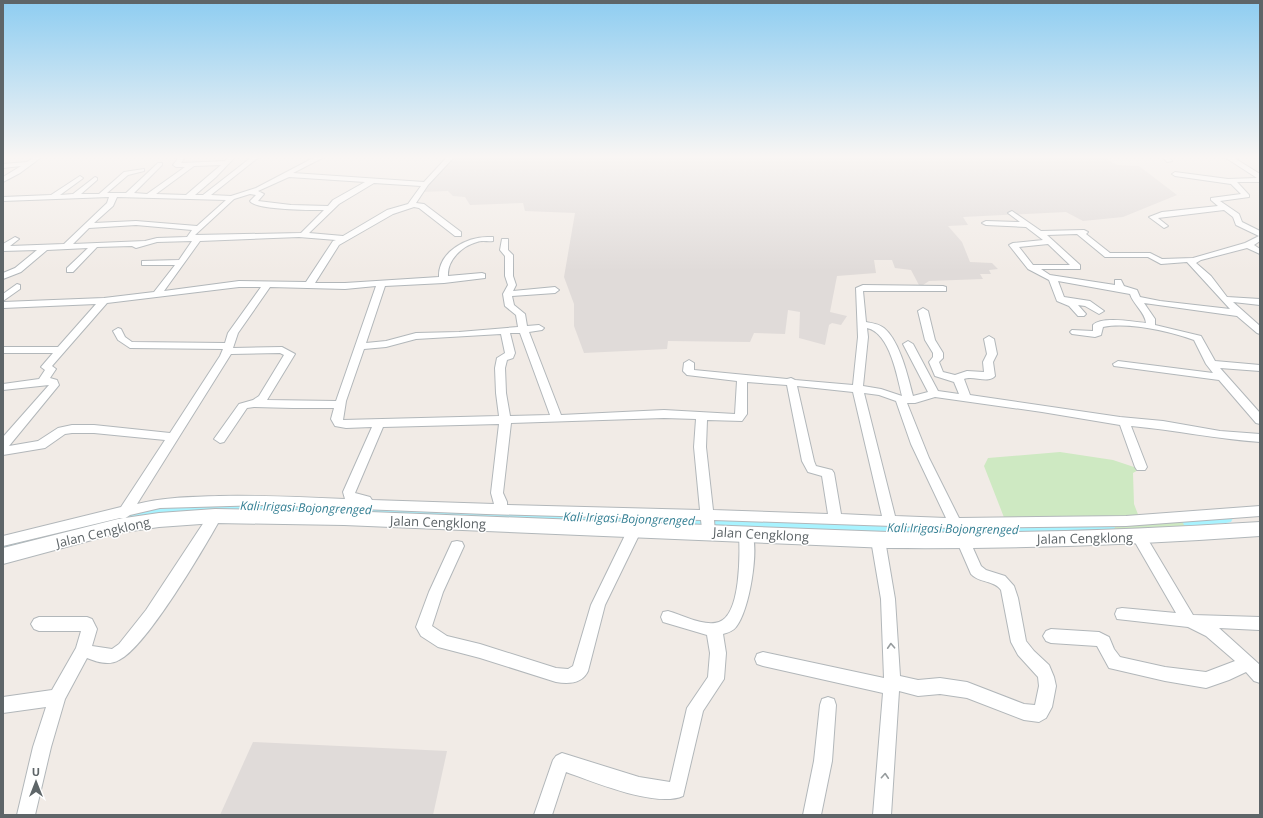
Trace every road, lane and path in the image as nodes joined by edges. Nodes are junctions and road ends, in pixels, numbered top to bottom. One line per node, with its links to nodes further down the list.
1 (57, 194): 14 (street)
2 (151, 194): 15 (street)
3 (243, 194): 16 (street)
4 (261, 194): 19 (street)
5 (349, 194): 19 (street)
6 (420, 194): 18 (street)
7 (1247, 194): 20 (street)
8 (114, 195): 10 (street); 11 (street); 24 (street)
9 (75, 196): 10 (street); 14 (street)
10 (100, 196)
11 (127, 196): 15 (street)
12 (189, 196): 13 (street); 15 (street)
13 (206, 196): 16 (street)
14 (53, 197): 17 (street)
15 (147, 197)
16 (232, 198): 26 (street)
17 (3, 199)
18 (413, 205): 28 (street); 32 (street)
19 (329, 208): 29 (street)
20 (1224, 208): 25 (street); 30 (street)
21 (1012, 213): 23 (street)
22 (986, 223): 23 (street)
23 (1027, 225): 27 (street)
24 (87, 226): 26 (street); 39 (street)
25 (1164, 226)
26 (198, 228): 31 (street)
27 (1038, 233): 36 (street); 43 (street)
28 (458, 234)
29 (303, 235): 31 (street); 32 (street)
30 (1260, 235): 37 (street)
31 (198, 238): 38 (street); 44 (street)
32 (345, 238): 55 (street)
33 (15, 239): 40 (street)
34 (490, 239): 52 (street)
35 (505, 241): 60 (street)
36 (1049, 242): 46 (street); 47 (street)
37 (1248, 245): 42 (street); 43 (street)
38 (94, 246): 39 (street); 48 (street)
39 (65, 247): 41 (street)
40 (3, 248): 41 (street)
41 (44, 248): 49 (street)
42 (1260, 252)
43 (1194, 260): 64 (street)
44 (182, 262): 45 (street); 61 (street)
45 (145, 263)
46 (1076, 266): 47 (street); 57 (street)
47 (1031, 267): 51 (street)
48 (70, 270)
49 (3, 276)
50 (482, 276): 52 (street)
51 (1053, 279): 57 (street); 66 (street)
52 (444, 280): 54 (street)
53 (267, 284): 55 (street); 61 (street); 84 (street)
54 (380, 284): 55 (street); 83 (street)
55 (310, 285)
56 (17, 287): 62 (street)
57 (1120, 288): 63 (street)
58 (943, 289): 73 (street)
59 (555, 290): 60 (street)
60 (507, 294): 76 (street)
61 (156, 295): 65 (street)
62 (3, 298)
63 (1136, 299): 71 (street); 74 (street)
64 (1224, 300): 67 (street); 71 (street)
65 (104, 301): 68 (street); 86 (street)
66 (1065, 302): 70 (street); 72 (street)
67 (1260, 302)
68 (3, 305)
69 (923, 311): 93 (street)
70 (1099, 311)
71 (1239, 313): 79 (street)
72 (1081, 314)
73 (862, 324): 97 (street); 99 (street)
74 (1151, 327): 80 (street); 89 (street)
75 (539, 328): 76 (street)
76 (523, 329): 78 (street); 104 (street)
77 (118, 331): 84 (street)
78 (505, 331): 83 (street); 105 (street)
79 (1260, 331)
80 (1075, 332)
81 (988, 339): 93 (street)
82 (908, 344): 98 (street)
83 (360, 346): 102 (street)
84 (227, 348): 101 (street); 109 (street)
85 (3, 350): 86 (street)
86 (61, 350): 95 (street)
87 (689, 362): 92 (street)
88 (1118, 364): 91 (street)
89 (1212, 364): 90 (street); 91 (street)
90 (1260, 368)
91 (1223, 377): 106 (street)
92 (742, 378): 94 (street); 103 (street)
93 (959, 380): 100 (street)
94 (792, 381): 97 (street); 121 (street)
95 (42, 382): 96 (street); 112 (street)
96 (5, 389)
97 (858, 389): 99 (street); 125 (street)
98 (934, 394): 99 (street); 100 (street)
99 (905, 399): 127 (street)
100 (966, 399): 107 (street)
101 (252, 403): 102 (street); 111 (street)
102 (341, 404): 108 (street)
103 (702, 416): 104 (street); 122 (street)
104 (557, 419): 105 (street)
105 (505, 420): 108 (street); 117 (street)
106 (1260, 420)
107 (1124, 421): 110 (street); 114 (street)
108 (379, 424): 115 (street)
109 (174, 437): 113 (street); 120 (street)
110 (1260, 438)
111 (220, 439)
112 (3, 446)
113 (3, 451)
114 (1141, 467)
115 (381, 505): 117 (street); 120 (street)
116 (1260, 511): 123 (street)
117 (487, 515): 118 (main road, Jalan Cengklong); 119 (main road, Jalan Cengklong)
118 (215, 516): 120 (main road, Jalan Cengklong); 140 (street)
119 (525, 517): 122 (street); 124 (main road, Jalan Cengklong)
120 (122, 518): 130 (street); 132 (main road, Jalan Cengklong)
121 (836, 519): 122 (street); 125 (street)
122 (708, 523): 124 (main road, Jalan Cengklong); 128 (main road, Jalan Cengklong)
123 (1213, 524): 126 (main road, Jalan Cengklong); 127 (street); 129 (main road, Jalan Cengklong)
124 (636, 529): 131 (street)
125 (884, 529): 127 (main road, Jalan Cengklong); 128 (main road, Jalan Cengklong); 144 (street, one-way to 125)
126 (1260, 530)
127 (959, 532): 129 (main road, Jalan Cengklong); 144 (street)
128 (746, 534): 138 (street)
129 (1139, 537): 135 (street)
130 (3, 541)
131 (456, 546)
132 (3, 556)
133 (1122, 614): 135 (street)
134 (668, 617): 138 (street)
135 (1189, 621): 136 (street); 142 (street)
136 (1259, 623)
137 (39, 624): 140 (street)
138 (714, 629): 149 (street)
139 (1051, 636): 142 (street)
140 (83, 650): 145 (street)
141 (763, 659): 144 (street)
142 (1248, 663): 143 (street)
143 (1260, 676)
144 (891, 684): 151 (street, one-way to 144)
145 (57, 697): 146 (street); 148 (street)
146 (3, 704)
147 (828, 706): 150 (street)
148 (26, 815)
149 (543, 815)
150 (812, 815)
151 (882, 815)

